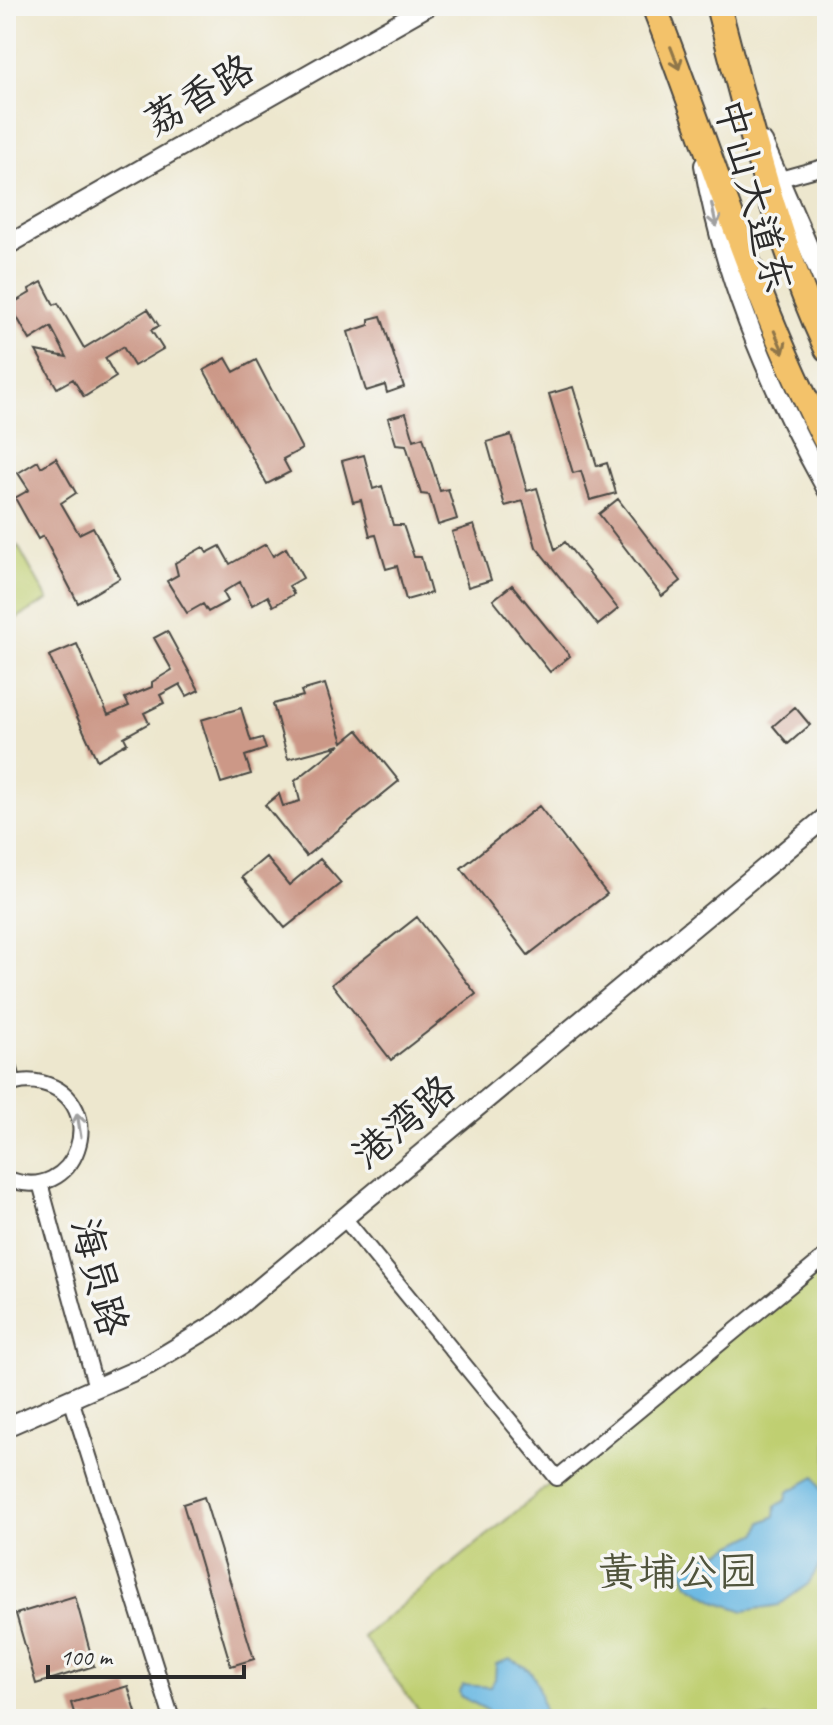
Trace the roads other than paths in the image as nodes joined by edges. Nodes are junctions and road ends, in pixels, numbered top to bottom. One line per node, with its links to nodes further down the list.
1 (428, 6): 8 (street, 荔香路)
2 (654, 6): 5 (highway, 中山大道东, one-way to 5)
3 (718, 6): 4 (highway, 中山大道东)
4 (741, 94): 7 (street, 中山大道东); 10 (highway)
5 (695, 111): 11 (highway, one-way to 11); 12 (street, 中山大道东, one-way to 12)
6 (827, 166): 7 (street)
7 (780, 179): 9 (street, 中山大道东)
8 (6, 246)
9 (827, 290)
10 (827, 349)
11 (827, 443)
12 (827, 490)
13 (824, 817): 18 (street, 港湾路)
14 (6, 1055): 15 (street)
15 (10, 1085): 17 (street, one-way to 15)
16 (6, 1178): 17 (street)
17 (40, 1183): 20 (street, 海员路)
18 (344, 1218): 19 (street); 20 (street, 港湾路)
19 (827, 1255)
20 (96, 1388): 21 (street, 港湾路)
21 (71, 1399): 22 (street, 港湾路); 23 (street)
22 (6, 1427)
23 (172, 1719)

